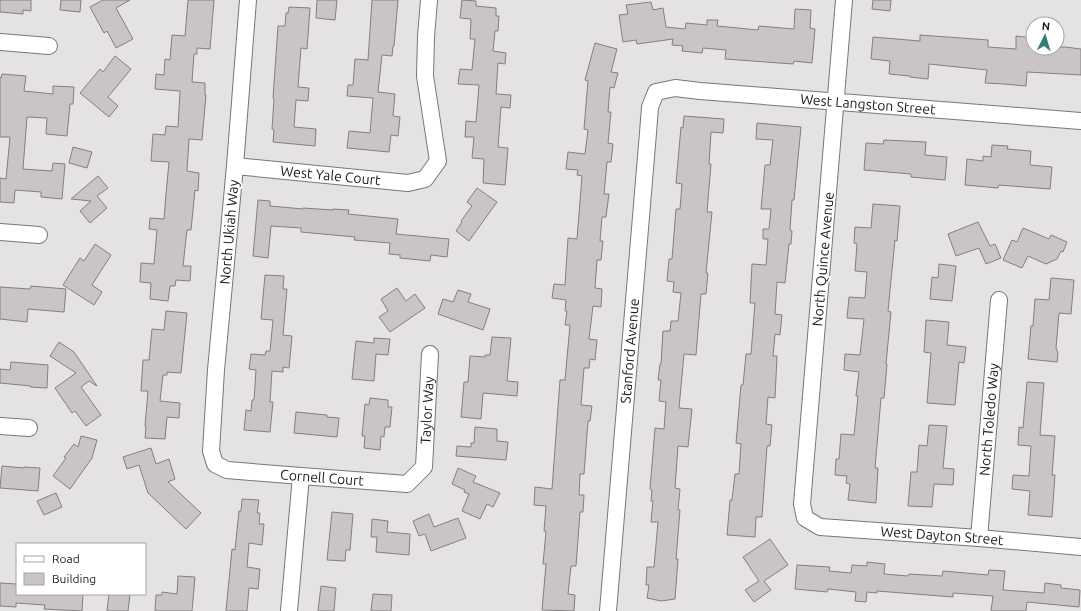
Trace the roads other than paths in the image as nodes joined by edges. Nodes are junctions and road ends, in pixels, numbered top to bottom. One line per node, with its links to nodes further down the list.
1 (248, 0): 9 (street, North Ukiah Way)
2 (429, 0): 9 (street, West Yale Court)
3 (844, 0): 7 (street, North Quince Avenue)
4 (0, 42): 5 (street)
5 (49, 46)
6 (656, 92): 7 (street, West Langston Street); 23 (street, Stanford Avenue)
7 (835, 101): 8 (street, West Langston Street); 19 (street, North Quince Avenue)
8 (1081, 121)
9 (235, 166): 16 (street, North Ukiah Way)
10 (0, 232): 11 (street)
11 (39, 235)
12 (1000, 300): 20 (street, North Toledo Way)
13 (430, 354): 17 (street, Taylor Way)
14 (0, 426): 15 (street)
15 (29, 428)
16 (215, 464): 18 (street, Cornell Court)
17 (424, 467): 18 (street, Cornell Court)
18 (302, 476): 22 (street)
19 (805, 518): 20 (street, West Dayton Street)
20 (979, 538): 21 (street, West Dayton Street)
21 (1081, 547)
22 (289, 611)
23 (608, 611)

